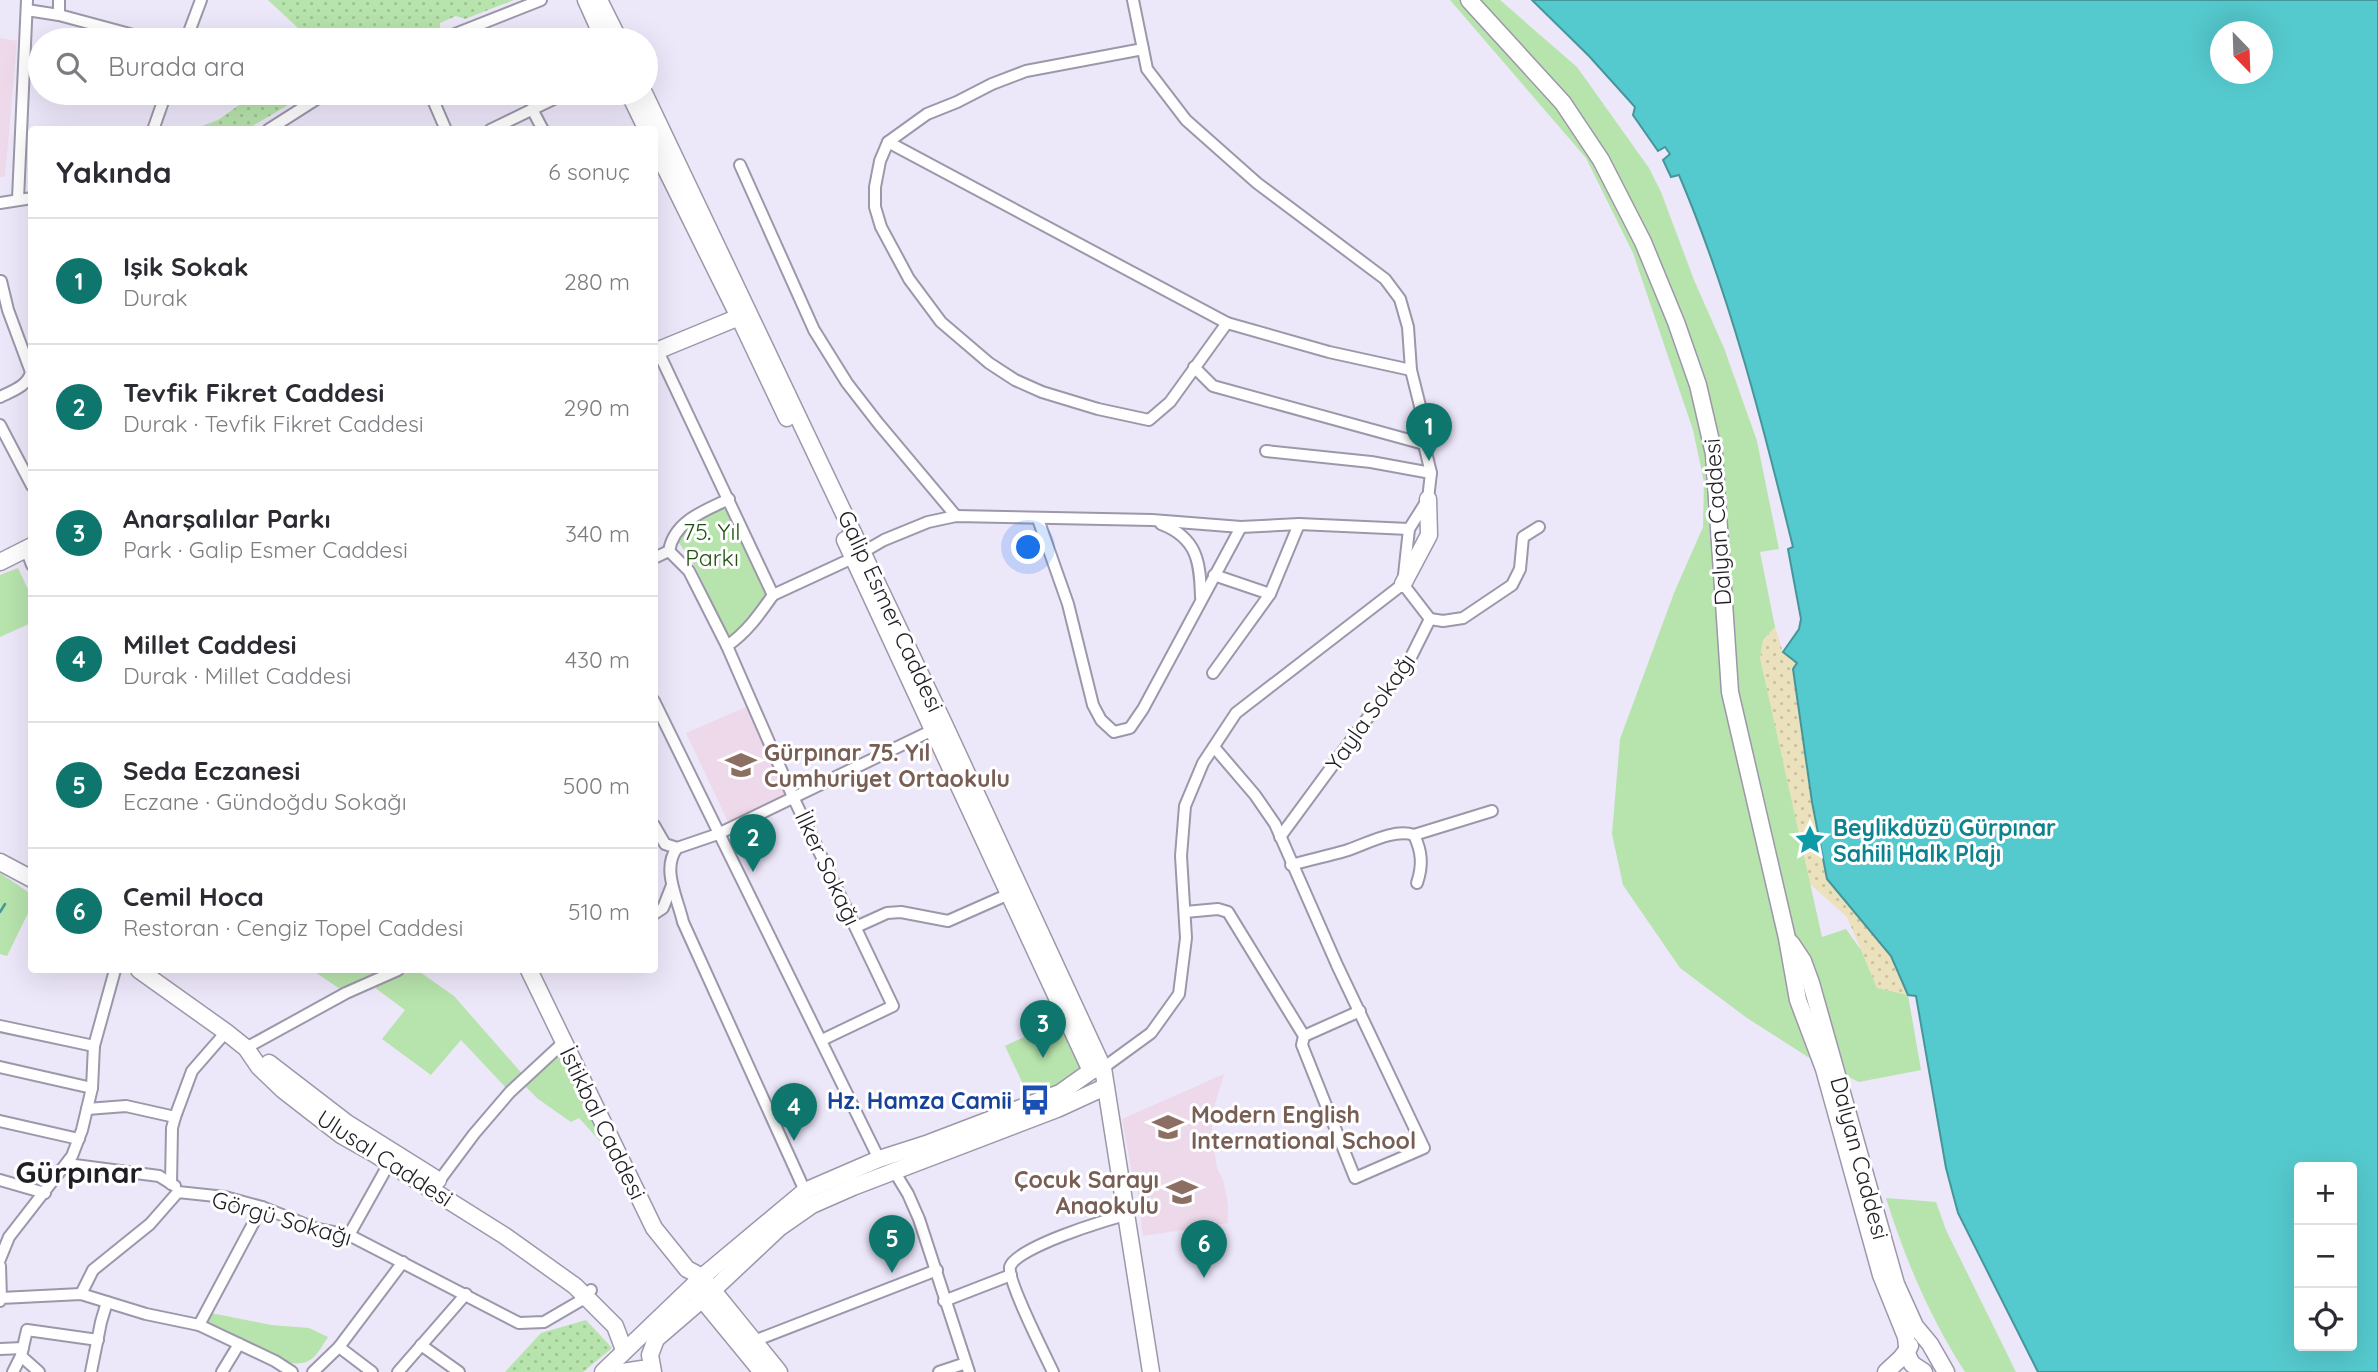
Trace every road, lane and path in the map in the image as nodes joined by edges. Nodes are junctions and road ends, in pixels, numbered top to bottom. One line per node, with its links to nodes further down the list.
1 (59, 0): 9 (street)
2 (201, 0): 11 (street)
3 (541, 0): 12 (street)
4 (586, 0): 13 (street)
5 (600, 0): 14 (street)
6 (1133, 0): 15 (street)
7 (1469, 0): 128 (street, Dalyan Caddesi)
8 (27, 5): 9 (street); 33 (street)
9 (59, 15): 10 (street)
10 (107, 28)
11 (190, 28)
12 (470, 28)
13 (599, 28)
14 (613, 28)
15 (1143, 49): 29 (street); 42 (street)
16 (162, 105): 23 (street)
17 (308, 105): 24 (street)
18 (435, 105): 25 (street)
19 (540, 105): 22 (street)
20 (635, 105): 28 (street)
21 (649, 105): 36 (street, Galip Esmer Caddesi)
22 (532, 109): 26 (street); 27 (street)
23 (154, 126)
24 (274, 126)
25 (444, 126)
26 (498, 126)
27 (541, 126)
28 (645, 126)
29 (888, 142): 37 (street); 41 (street)
30 (658, 153): 36 (street)
31 (740, 166): 52 (street)
32 (28, 198): 33 (street)
33 (18, 199): 34 (street)
34 (0, 203)
35 (1, 281): 40 (street)
36 (743, 315): 38 (street); 61 (street, Galip Esmer Caddesi)
37 (1227, 323): 41 (street); 42 (street)
38 (658, 348)
39 (658, 353): 50 (street)
40 (28, 364)
41 (1194, 367): 46 (street)
42 (1411, 370): 46 (street)
43 (28, 381): 44 (street)
44 (0, 397)
45 (0, 425): 49 (street)
46 (1424, 444): 48 (street)
47 (1266, 451): 48 (street)
48 (1431, 473): 51 (street)
49 (28, 478)
50 (729, 499): 59 (street); 67 (street)
51 (1428, 499): 58 (street); 65 (street)
52 (956, 516): 53 (street); 61 (street)
53 (1038, 519): 54 (street); 68 (street)
54 (1152, 520): 56 (street); 68 (street)
55 (1299, 524): 56 (street); 58 (street); 66 (street)
56 (1241, 527): 64 (street)
57 (1539, 527): 69 (street)
58 (1409, 529): 65 (street)
59 (669, 551): 62 (street); 70 (street, İlker Sokağı)
60 (28, 554): 63 (street)
61 (858, 555): 67 (street); 73 (street, Galip Esmer Caddesi)
62 (658, 556)
63 (0, 562)
64 (1214, 575): 66 (street); 68 (street)
65 (1403, 584): 69 (street); 74 (street)
66 (1270, 594): 71 (street)
67 (773, 595): 70 (street)
68 (1201, 597)
69 (1430, 619): 80 (street, Yayla Sokağı)
70 (727, 646): 75 (street, İlker Sokağı)
71 (1213, 673)
72 (658, 709): 78 (street)
73 (939, 727): 75 (street); 89 (street); 108 (street, Galip Esmer Caddesi)
74 (1214, 747): 80 (street); 91 (street)
75 (793, 797): 78 (street); 94 (street, İlker Sokağı)
76 (1492, 811): 79 (street)
77 (658, 832): 81 (street)
78 (718, 834): 82 (street); 103 (street)
79 (1414, 835): 85 (street); 88 (street)
80 (1280, 837): 85 (street)
81 (665, 844): 82 (street); 84 (street)
82 (677, 848): 84 (street)
83 (0, 862): 86 (street)
84 (671, 865): 87 (street)
85 (1291, 865): 99 (street)
86 (28, 877)
87 (672, 883): 90 (street); 93 (street)
88 (1417, 883)
89 (1009, 894): 94 (street); 108 (street)
90 (658, 910)
91 (1185, 912): 102 (street); 108 (street)
92 (658, 914): 93 (street)
93 (683, 922): 124 (street)
94 (856, 927): 103 (street, İlker Sokağı)
95 (114, 973): 105 (street)
96 (143, 973): 101 (street)
97 (391, 973): 106 (street)
98 (530, 973): 104 (street, İstikbal Caddesi)
99 (1360, 1011): 102 (street); 102 (street)
100 (0, 1026): 105 (street)
101 (226, 1032): 106 (street); 112 (street)
102 (1304, 1036)
103 (822, 1040): 116 (street)
104 (564, 1042): 121 (street); 134 (street, İstikbal Caddesi)
105 (94, 1046): 110 (street)
106 (246, 1048): 115 (street)
107 (0, 1067): 110 (street)
108 (1097, 1069): 109 (street); 116 (street)
109 (1105, 1087): 118 (street); 126 (street)
110 (92, 1088): 111 (street)
111 (87, 1109): 112 (street); 114 (street)
112 (175, 1117): 120 (street)
113 (0, 1121): 114 (street)
114 (79, 1139): 117 (street)
115 (391, 1157): 121 (street); 127 (street)
116 (879, 1159): 124 (street)
117 (67, 1164): 120 (street); 123 (street)
118 (894, 1171): 124 (street); 132 (street)
119 (0, 1180): 123 (street)
120 (171, 1184): 122 (street)
121 (436, 1185): 135 (street)
122 (187, 1192): 125 (street, Görgü Sokağı); 136 (street, Görgü Sokağı)
123 (45, 1193): 129 (street)
124 (808, 1198): 134 (street)
125 (262, 1207): 127 (street, Görgü Sokağı); 141 (street)
126 (1127, 1215): 133 (street); 154 (street)
127 (349, 1235): 130 (street, Görgü Sokağı)
128 (1876, 1236): 148 (street, Dalyan Caddesi); 150 (street, Dalyan Caddesi)
129 (0, 1259)
130 (403, 1262): 137 (street, Görgü Sokağı); 147 (street)
131 (0, 1266): 138 (street)
132 (937, 1270): 139 (street); 144 (street)
133 (1011, 1275): 139 (street); 172 (street)
134 (699, 1284): 142 (street); 144 (street); 168 (street); 169 (street)
135 (588, 1293): 137 (street, Görgü Sokağı); 142 (street); 151 (street)
136 (81, 1294): 138 (street); 140 (street)
137 (469, 1296): 146 (street)
138 (1, 1299)
139 (944, 1300): 153 (street)
140 (107, 1302): 141 (street); 143 (street)
141 (199, 1325): 145 (street)
142 (648, 1328): 151 (street)
143 (98, 1340): 152 (street); 159 (street)
144 (754, 1340): 170 (street)
145 (239, 1344): 160 (street); 161 (street)
146 (421, 1345): 164 (street); 165 (street)
147 (339, 1347): 162 (street); 163 (street)
148 (1933, 1348): 150 (street); 156 (street); 173 (street, Dalyan Caddesi)
149 (0, 1349): 152 (street)
150 (1908, 1349): 155 (street); 156 (street, Dalyan Caddesi)
151 (624, 1350): 166 (street)
152 (22, 1352): 157 (street); 158 (street)
153 (968, 1367): 171 (street)
154 (1147, 1371)
155 (1889, 1371)
156 (1918, 1371)
157 (13, 1372)
158 (39, 1372)
159 (91, 1372)
160 (222, 1372)
161 (292, 1372)
162 (313, 1372)
163 (372, 1372)
164 (398, 1372)
165 (459, 1372)
166 (603, 1372)
167 (623, 1372): 168 (street)
168 (651, 1372)
169 (762, 1372)
170 (779, 1372)
171 (939, 1372)
172 (1053, 1372)
173 (1946, 1372)

